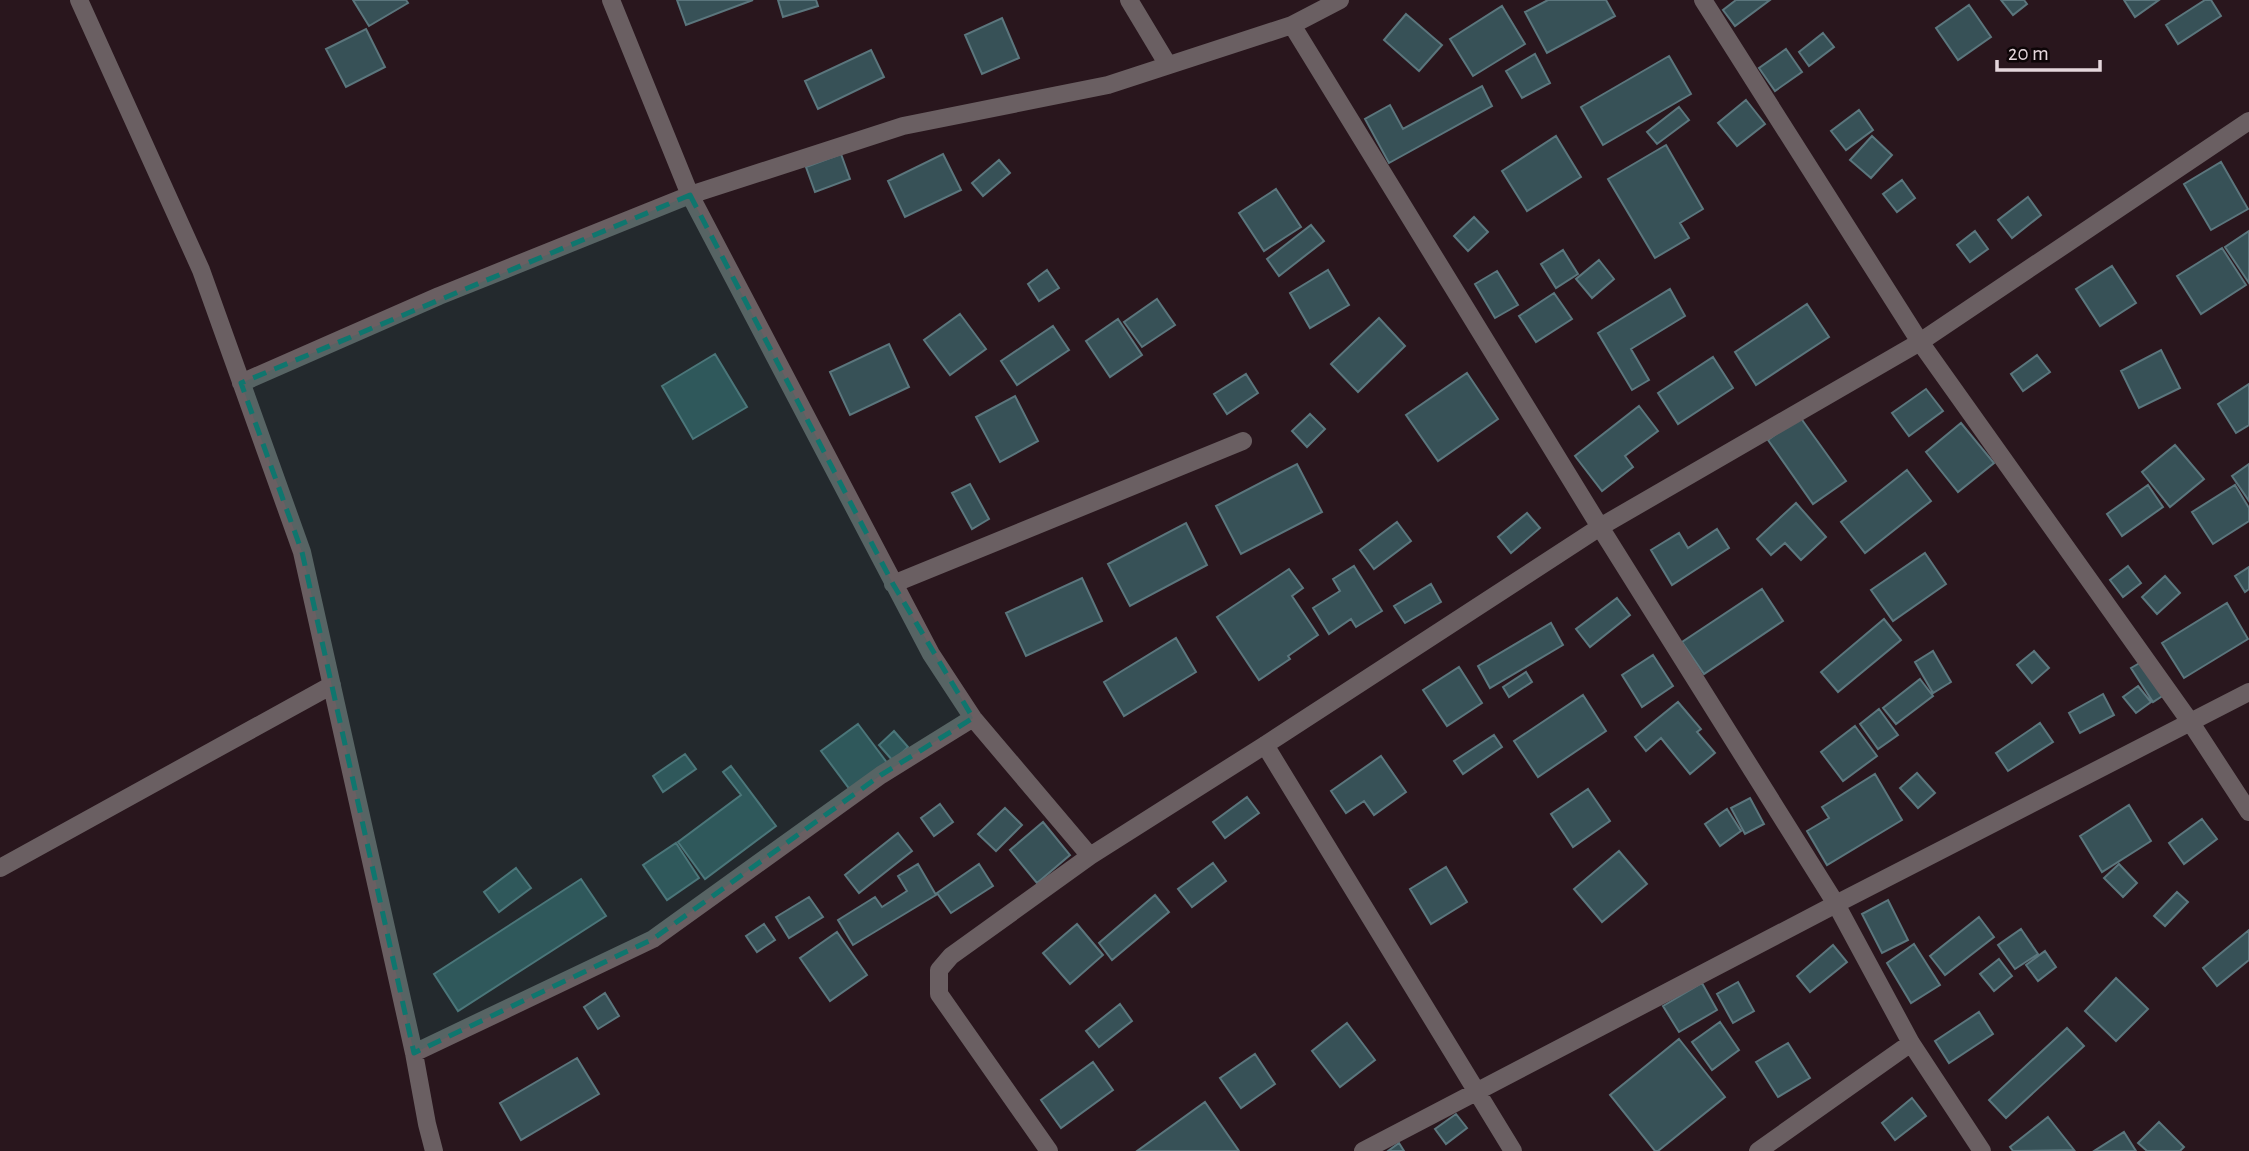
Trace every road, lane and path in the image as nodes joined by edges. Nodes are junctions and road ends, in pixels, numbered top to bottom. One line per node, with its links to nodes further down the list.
1 (79, 0): 11 (street)
2 (611, 0): 9 (street)
3 (1129, 0): 7 (street)
4 (1340, 0): 6 (street)
5 (1703, 0): 10 (street)
6 (1292, 25): 7 (street); 13 (street)
7 (1168, 65): 9 (street)
8 (2249, 121): 10 (street)
9 (690, 195): 11 (street); 14 (street)
10 (1920, 342): 13 (street); 18 (street)
11 (241, 383): 15 (street)
12 (1243, 441): 14 (street)
13 (1600, 527): 19 (street); 23 (street)
14 (893, 584): 17 (street)
15 (332, 685): 22 (street); 25 (street)
16 (2249, 692): 18 (street)
17 (973, 718): 21 (street); 25 (street)
18 (2191, 723): 20 (street); 23 (street)
19 (1265, 745): 21 (street); 26 (street)
20 (2249, 812)
21 (1090, 856): 28 (street)
22 (0, 868)
23 (1836, 904): 24 (street); 26 (street)
24 (1911, 1043): 31 (street); 32 (street)
25 (414, 1053): 27 (street)
26 (1477, 1093): 29 (street); 30 (street)
27 (434, 1151)
28 (1049, 1151)
29 (1363, 1151)
30 (1513, 1151)
31 (1758, 1151)
32 (1982, 1151)

